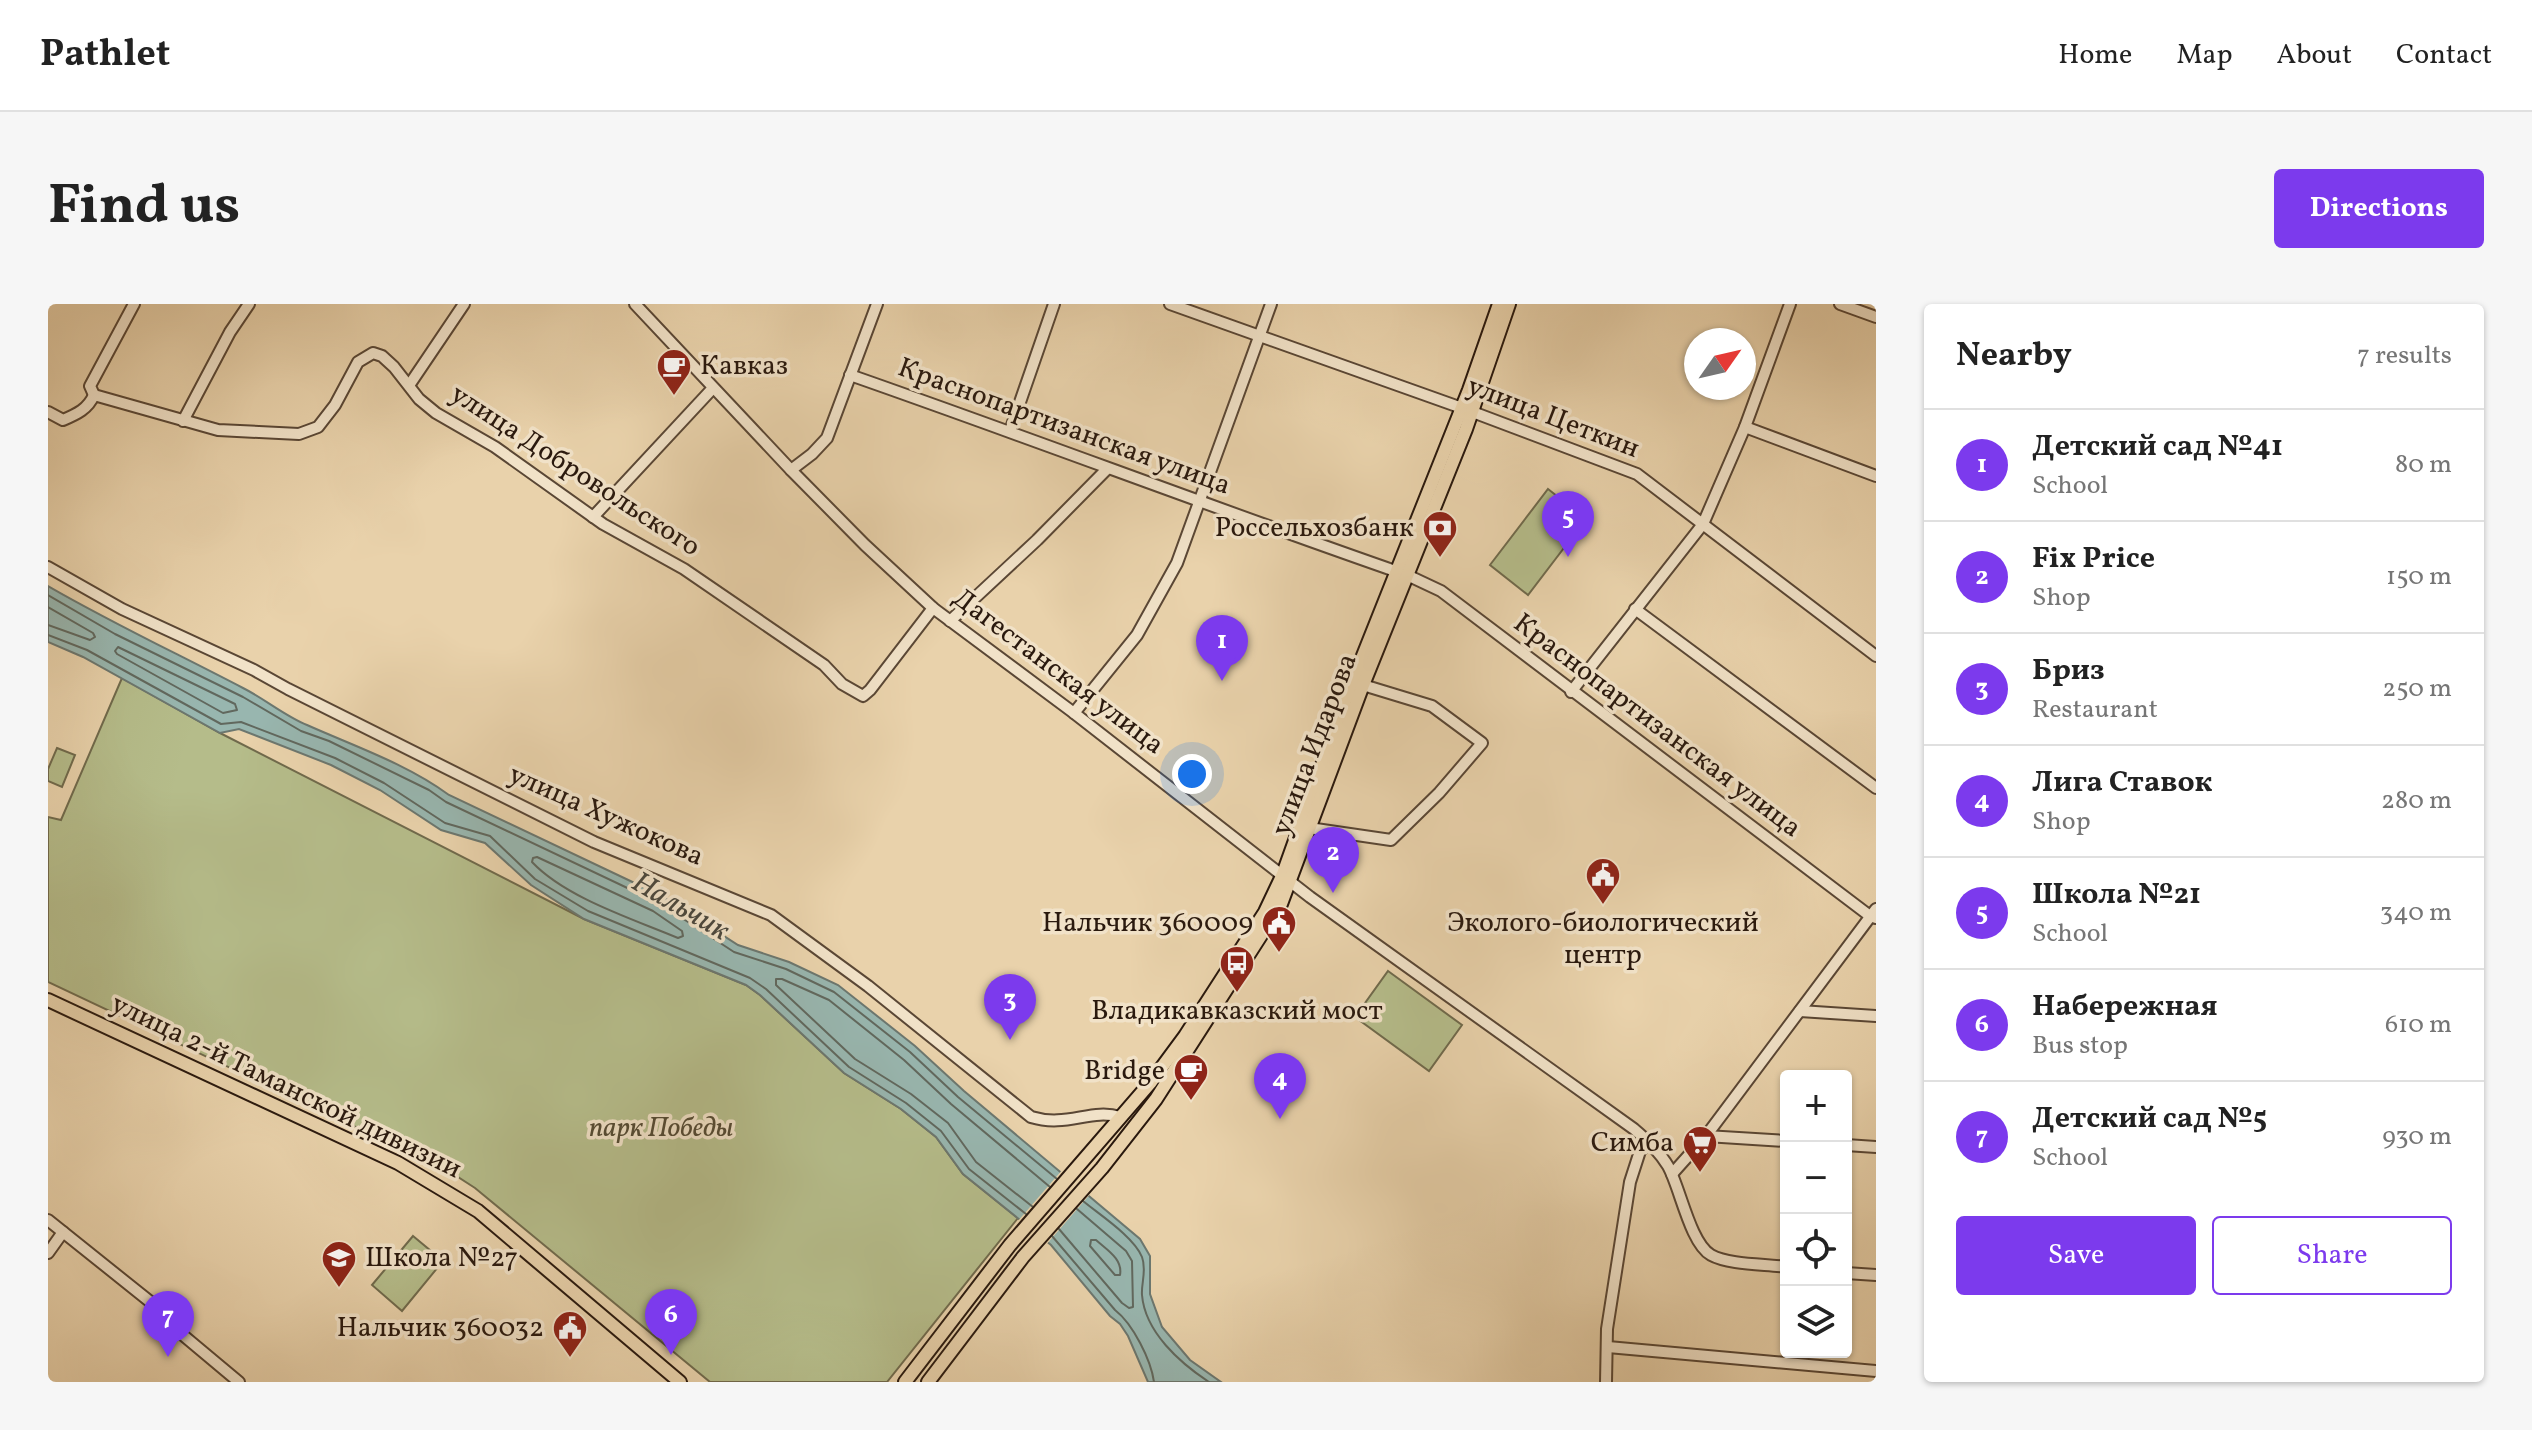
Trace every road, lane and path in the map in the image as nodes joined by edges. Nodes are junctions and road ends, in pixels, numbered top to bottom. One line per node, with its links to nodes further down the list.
1 (134, 304): 18 (street)
2 (249, 304): 21 (street)
3 (464, 304): 16 (street)
4 (635, 304): 17 (street, Дагестанская улица)
5 (877, 304): 15 (street)
6 (1054, 304): 23 (street)
7 (1170, 304): 14 (street, улица Цеткин)
8 (1271, 304): 14 (street)
9 (1499, 304): 19 (main road, улица Идарова)
10 (1509, 304): 19 (main road, улица Идарова)
11 (1790, 304): 22 (street)
12 (1840, 304): 13 (street)
13 (1876, 317)
14 (1259, 337): 19 (street, улица Цеткин); 27 (street)
15 (850, 375): 23 (street, Краснопартизанская улица); 25 (street)
16 (410, 384): 21 (street, улица Добровольского); 28 (street, улица Добровольского)
17 (713, 388): 25 (street, Дагестанская улица); 28 (street)
18 (94, 395): 20 (street); 21 (street, улица Добровольского)
19 (1467, 410): 29 (street, улица Цеткин); 31 (main road, улица Идарова)
20 (48, 412)
21 (183, 421)
22 (1745, 427): 26 (street); 29 (street)
23 (1010, 431): 24 (street, Краснопартизанская улица)
24 (1107, 469): 27 (street, Краснопартизанская улица); 34 (street)
25 (791, 470): 32 (street, Дагестанская улица)
26 (1876, 476)
27 (1201, 504): 31 (street, Краснопартизанская улица); 38 (street)
28 (593, 517): 32 (street, улица Добровольского)
29 (1703, 524): 33 (street); 35 (street, улица Цеткин)
30 (48, 567): 46 (street, улица Хужокова)
31 (1402, 574): 36 (main road, улица Идарова); 37 (street, Краснопартизанская улица); 41 (main road, улица Идарова)
32 (933, 608): 34 (street, Дагестанская улица)
33 (1635, 609): 37 (street); 39 (street)
34 (950, 621): 38 (street, Дагестанская улица)
35 (1876, 656)
36 (1363, 685): 40 (main road, улица Идарова); 40 (street)
37 (1571, 692): 42 (street, Краснопартизанская улица)
38 (1074, 713): 41 (street, Дагестанская улица)
39 (1876, 788)
40 (1309, 828): 41 (main road, улица Идарова)
41 (1287, 878): 46 (main road, улица Идарова); 49 (street, Дагестанская улица); 64 (main road, улица Идарова)
42 (1874, 914): 44 (street)
43 (48, 1000): 62 (main road, улица 2-й Таманской дивизии)
44 (1800, 1011): 45 (street); 47 (street)
45 (1876, 1016)
46 (1120, 1117): 63 (main road, улица Идарова)
47 (1706, 1136): 48 (street); 52 (street)
48 (1780, 1141)
49 (1649, 1142): 52 (street, Дагестанская улица); 59 (street)
50 (1852, 1145): 51 (street)
51 (1876, 1147)
52 (1672, 1174): 56 (street, Дагестанская улица)
53 (48, 1220): 54 (street)
54 (63, 1232): 55 (street); 61 (street)
55 (48, 1253)
56 (1780, 1266)
57 (1852, 1273): 58 (street)
58 (1876, 1275)
59 (1608, 1347): 60 (street); 65 (street)
60 (1876, 1371)
61 (239, 1382)
62 (680, 1382)
63 (905, 1382)
64 (928, 1382)
65 (1606, 1382)

